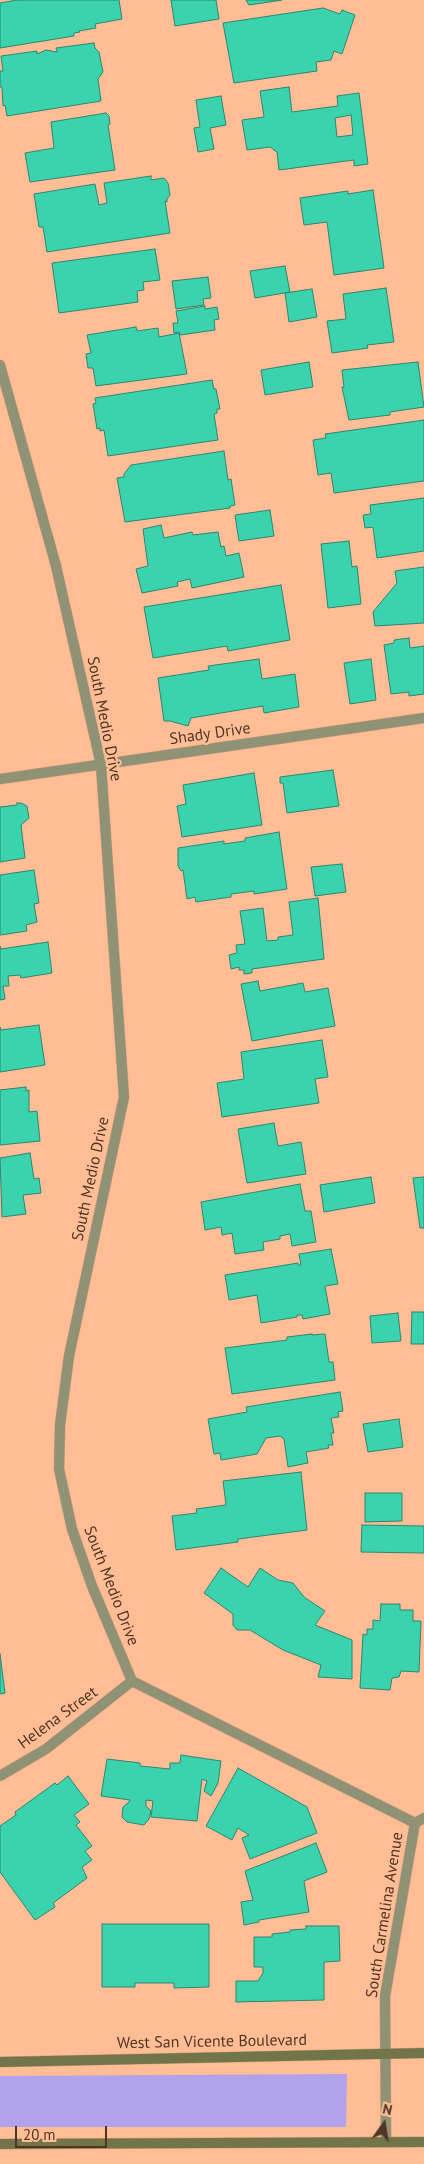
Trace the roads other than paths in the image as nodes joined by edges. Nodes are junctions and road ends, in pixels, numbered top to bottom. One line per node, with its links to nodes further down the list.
1 (0, 365): 3 (street, South Medio Drive)
2 (424, 718): 3 (street, Shady Drive)
3 (101, 766): 4 (street, Shady Drive); 5 (street, South Medio Drive)
4 (0, 779)
5 (132, 1681): 6 (street, Helena Street); 8 (street)
6 (0, 1776)
7 (424, 1818): 8 (street, South Carmelina Avenue)
8 (414, 1823): 9 (street, South Carmelina Avenue)
9 (387, 2054): 10 (main road, West San Vicente Boulevard); 11 (main road, West San Vicente Boulevard); 12 (street, South Carmelina Avenue)
10 (424, 2054)
11 (0, 2062)
12 (386, 2142): 13 (main road); 14 (main road)
13 (424, 2142)
14 (0, 2144)

